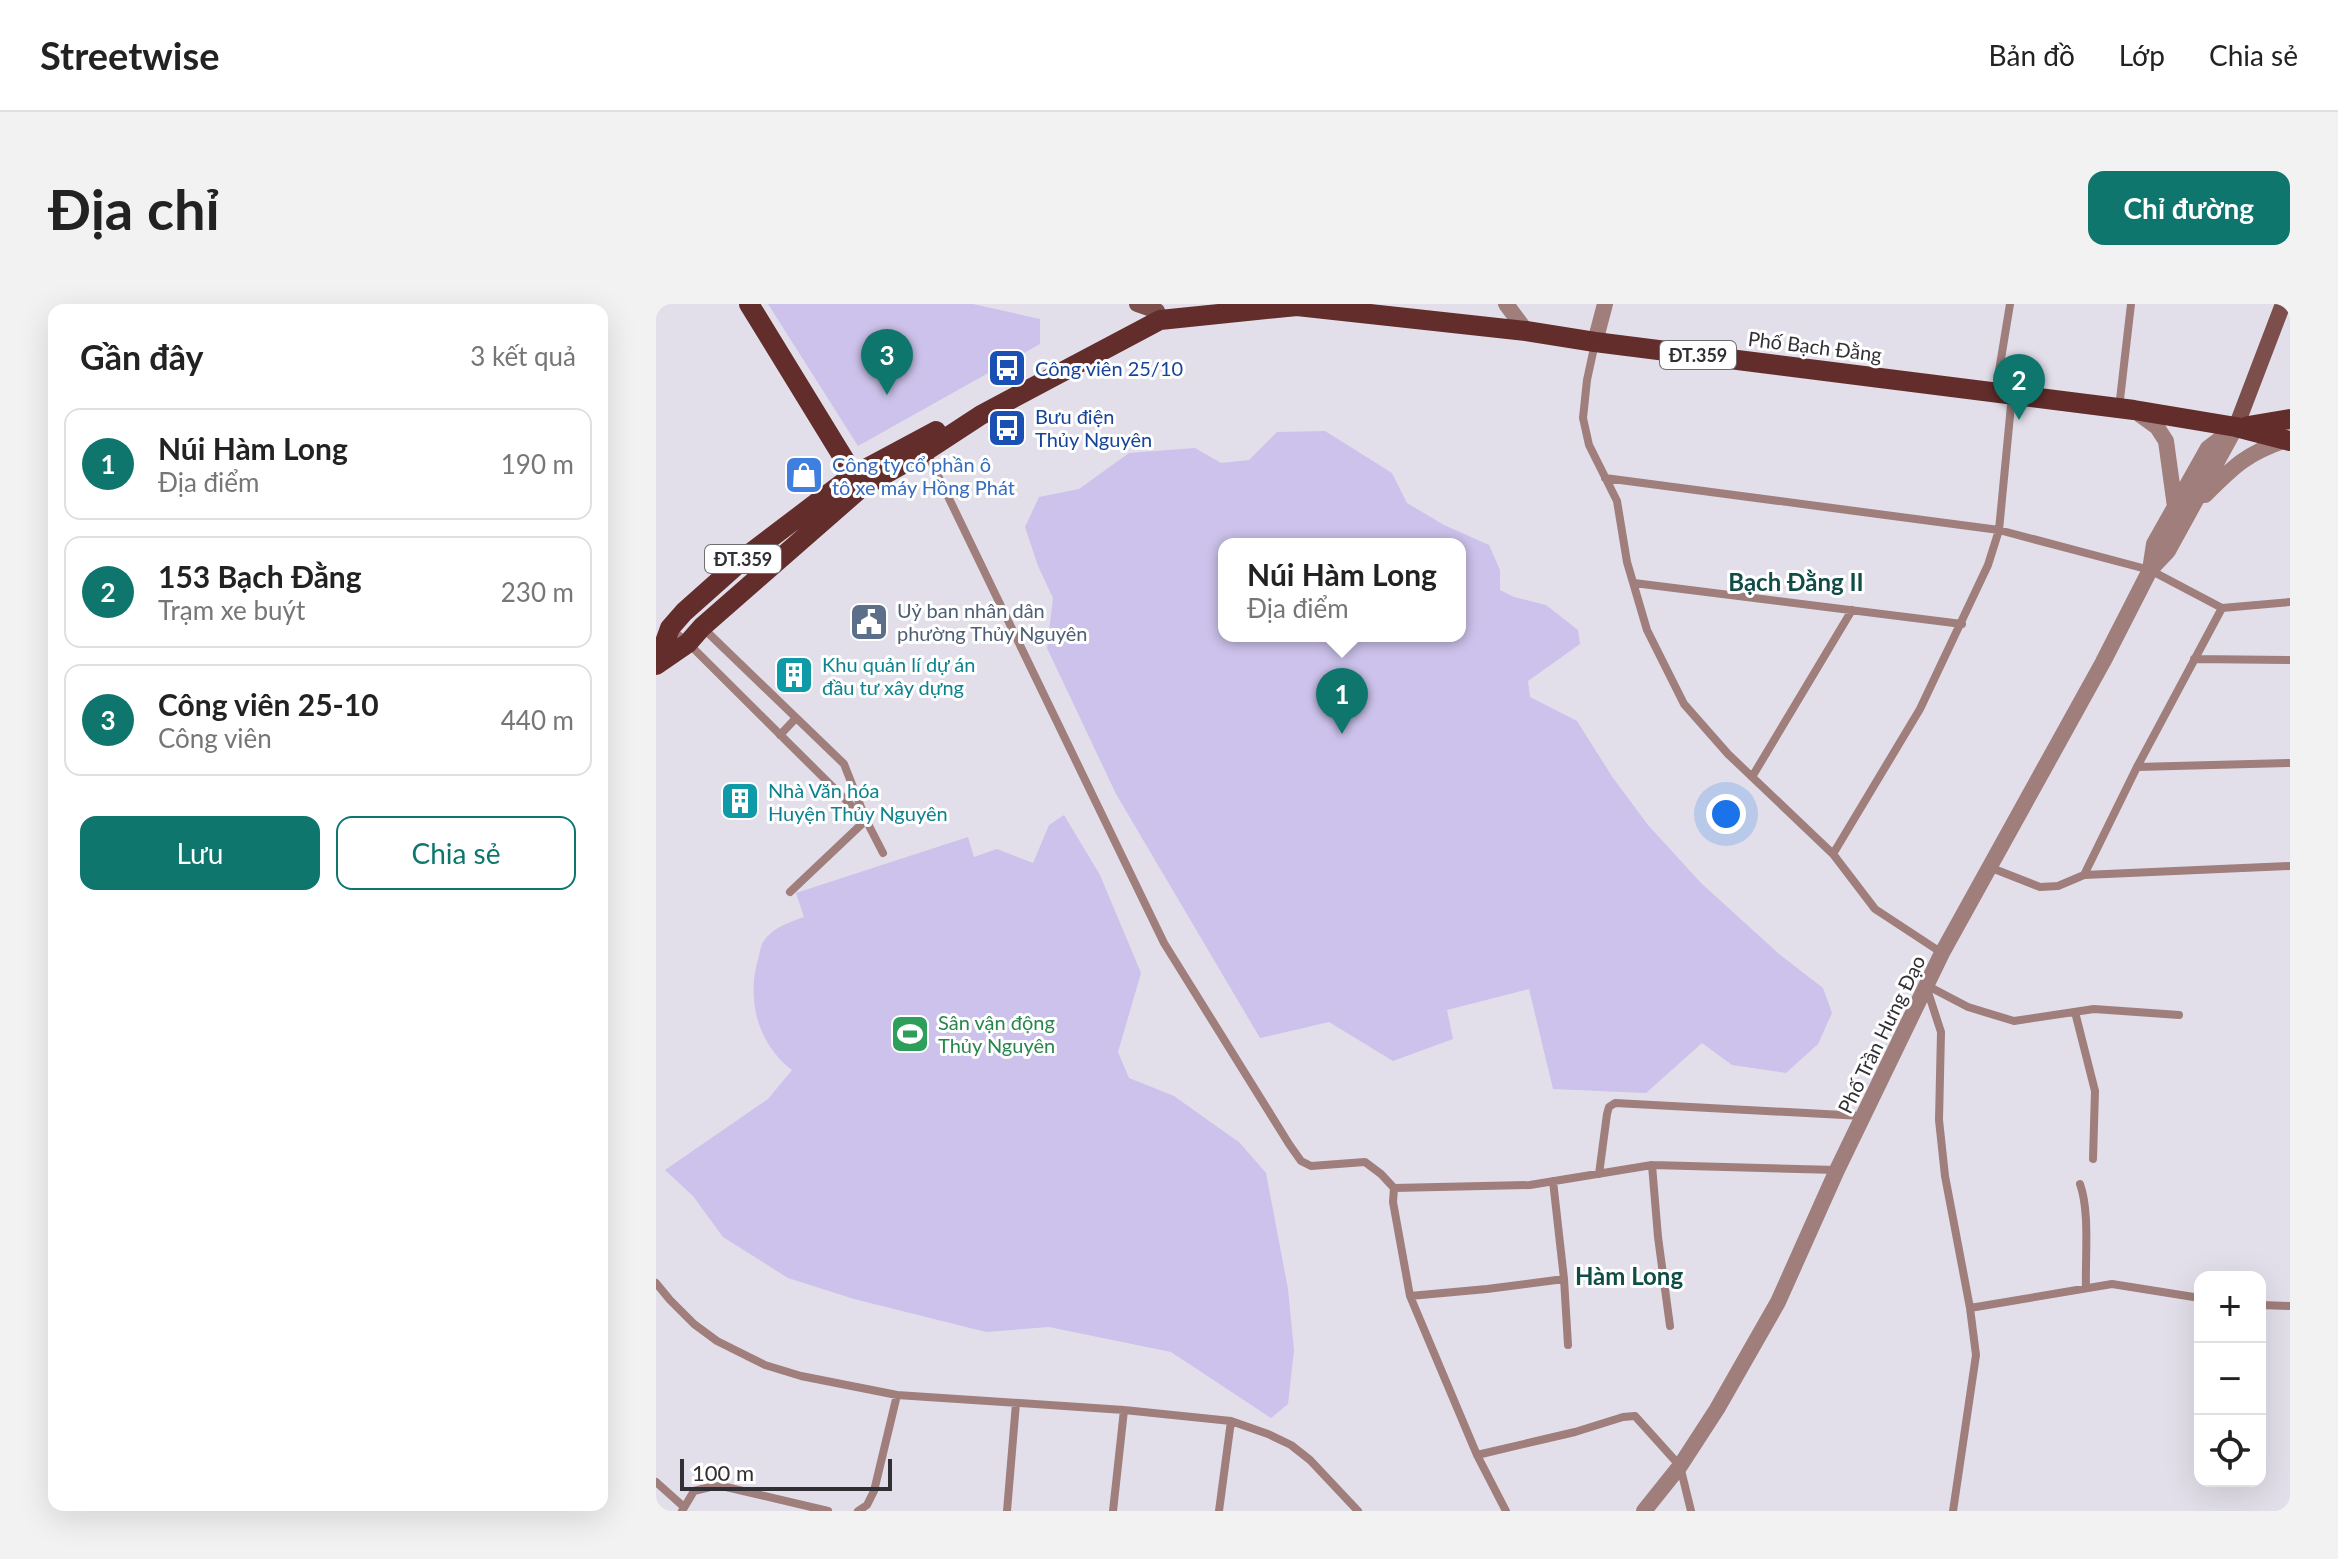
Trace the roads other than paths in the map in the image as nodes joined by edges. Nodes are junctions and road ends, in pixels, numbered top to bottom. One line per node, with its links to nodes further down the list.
1 (749, 304): 19 (main road)
2 (1137, 304): 8 (main road)
3 (1506, 304): 9 (street)
4 (1605, 304): 10 (street)
5 (2010, 304): 11 (lane)
6 (2131, 304): 12 (lane)
7 (2283, 304): 15 (main road)
8 (1159, 312): 9 (main road, Phố Bạch Đằng / ĐT.359); 13 (main road, Phố Bạch Đằng / ĐT.359)
9 (1526, 331): 10 (main road, Phố Bạch Đằng / ĐT.359)
10 (1595, 342): 11 (main road, Phố Bạch Đằng / ĐT.359); 18 (lane)
11 (2012, 395): 12 (main road, Phố Bạch Đằng / ĐT.359); 21 (lane)
12 (2126, 409): 15 (main road, Phố Bạch Đằng / ĐT.359); 20 (street)
13 (981, 415): 17 (main road, Phố Bạch Đằng / ĐT.359); 19 (main road, Phố Bạch Đằng / ĐT.359)
14 (2290, 419): 15 (main road, ĐT.359)
15 (2236, 427): 16 (main road, ĐT.359); 20 (street, Phố Trần Hưng Đạo)
16 (2288, 440): 20 (street)
17 (926, 451): 19 (main road, Phố Bạch Đằng / ĐT.359); 57 (lane)
18 (1605, 478): 21 (lane); 23 (lane)
19 (857, 482): 28 (main road, ĐT.359); 29 (main road, ĐT.359)
20 (2182, 508): 22 (street, Phố Trần Hưng Đạo)
21 (1999, 530): 22 (lane); 27 (lane)
22 (2150, 570): 25 (lane); 43 (street, Phố Trần Hưng Đạo)
23 (1634, 583): 26 (lane); 38 (lane)
24 (2290, 602): 25 (lane)
25 (2222, 608): 31 (lane)
26 (1852, 610): 27 (lane); 38 (lane)
27 (1962, 624): 41 (lane)
28 (702, 627): 30 (main road, ĐT.359); 34 (lane)
29 (670, 628): 30 (lane); 33 (main road, ĐT.359)
30 (688, 643): 33 (main road, ĐT.359); 35 (lane)
31 (2194, 659): 32 (lane); 37 (lane)
32 (2290, 660)
33 (657, 662)
34 (796, 718): 35 (lane); 39 (lane)
35 (780, 735): 39 (lane)
36 (2290, 763): 37 (lane)
37 (2137, 767): 44 (lane)
38 (1752, 777): 41 (lane)
39 (866, 820): 40 (lane); 45 (lane)
40 (883, 853)
41 (1833, 854): 46 (lane)
42 (2290, 866): 44 (lane)
43 (1989, 867): 44 (lane); 46 (street, Phố Trần Hưng Đạo)
44 (2084, 875)
45 (790, 892)
46 (1942, 953): 47 (street, Phố Trần Hưng Đạo)
47 (1926, 985): 48 (lane); 50 (street, Phố Trần Hưng Đạo); 65 (lane)
48 (2075, 1012): 49 (lane); 51 (lane)
49 (2179, 1015)
50 (1863, 1116): 53 (street, Phố Trần Hưng Đạo); 54 (lane)
51 (2093, 1159)
52 (1652, 1165): 53 (lane); 54 (lane); 66 (lane)
53 (1837, 1170): 73 (street, Phố Trần Hưng Đạo)
54 (1599, 1174): 55 (lane)
55 (1553, 1181): 57 (lane); 58 (lane)
56 (2080, 1184): 60 (lane)
57 (1394, 1188): 61 (lane)
58 (1564, 1279): 61 (lane); 67 (lane)
59 (656, 1283): 68 (lane)
60 (2086, 1288): 62 (lane); 65 (lane)
61 (1410, 1296): 72 (lane)
62 (2194, 1297)
63 (2266, 1305): 64 (lane)
64 (2290, 1306)
65 (1970, 1308): 85 (lane)
66 (1670, 1326)
67 (1568, 1345)
68 (897, 1395): 69 (lane); 77 (lane)
69 (1016, 1403): 70 (lane); 78 (lane)
70 (1124, 1410): 71 (lane); 79 (lane)
71 (1231, 1421): 80 (lane); 81 (lane)
72 (1477, 1455): 73 (lane); 82 (lane)
73 (1680, 1466): 83 (street, Phố Trần Hưng Đạo); 84 (lane)
74 (656, 1482): 75 (lane)
75 (683, 1509): 76 (lane)
76 (828, 1511)
77 (858, 1511)
78 (1007, 1511)
79 (1113, 1511)
80 (1219, 1511)
81 (1358, 1511)
82 (1506, 1511)
83 (1644, 1511)
84 (1691, 1511)
85 (1953, 1511)

